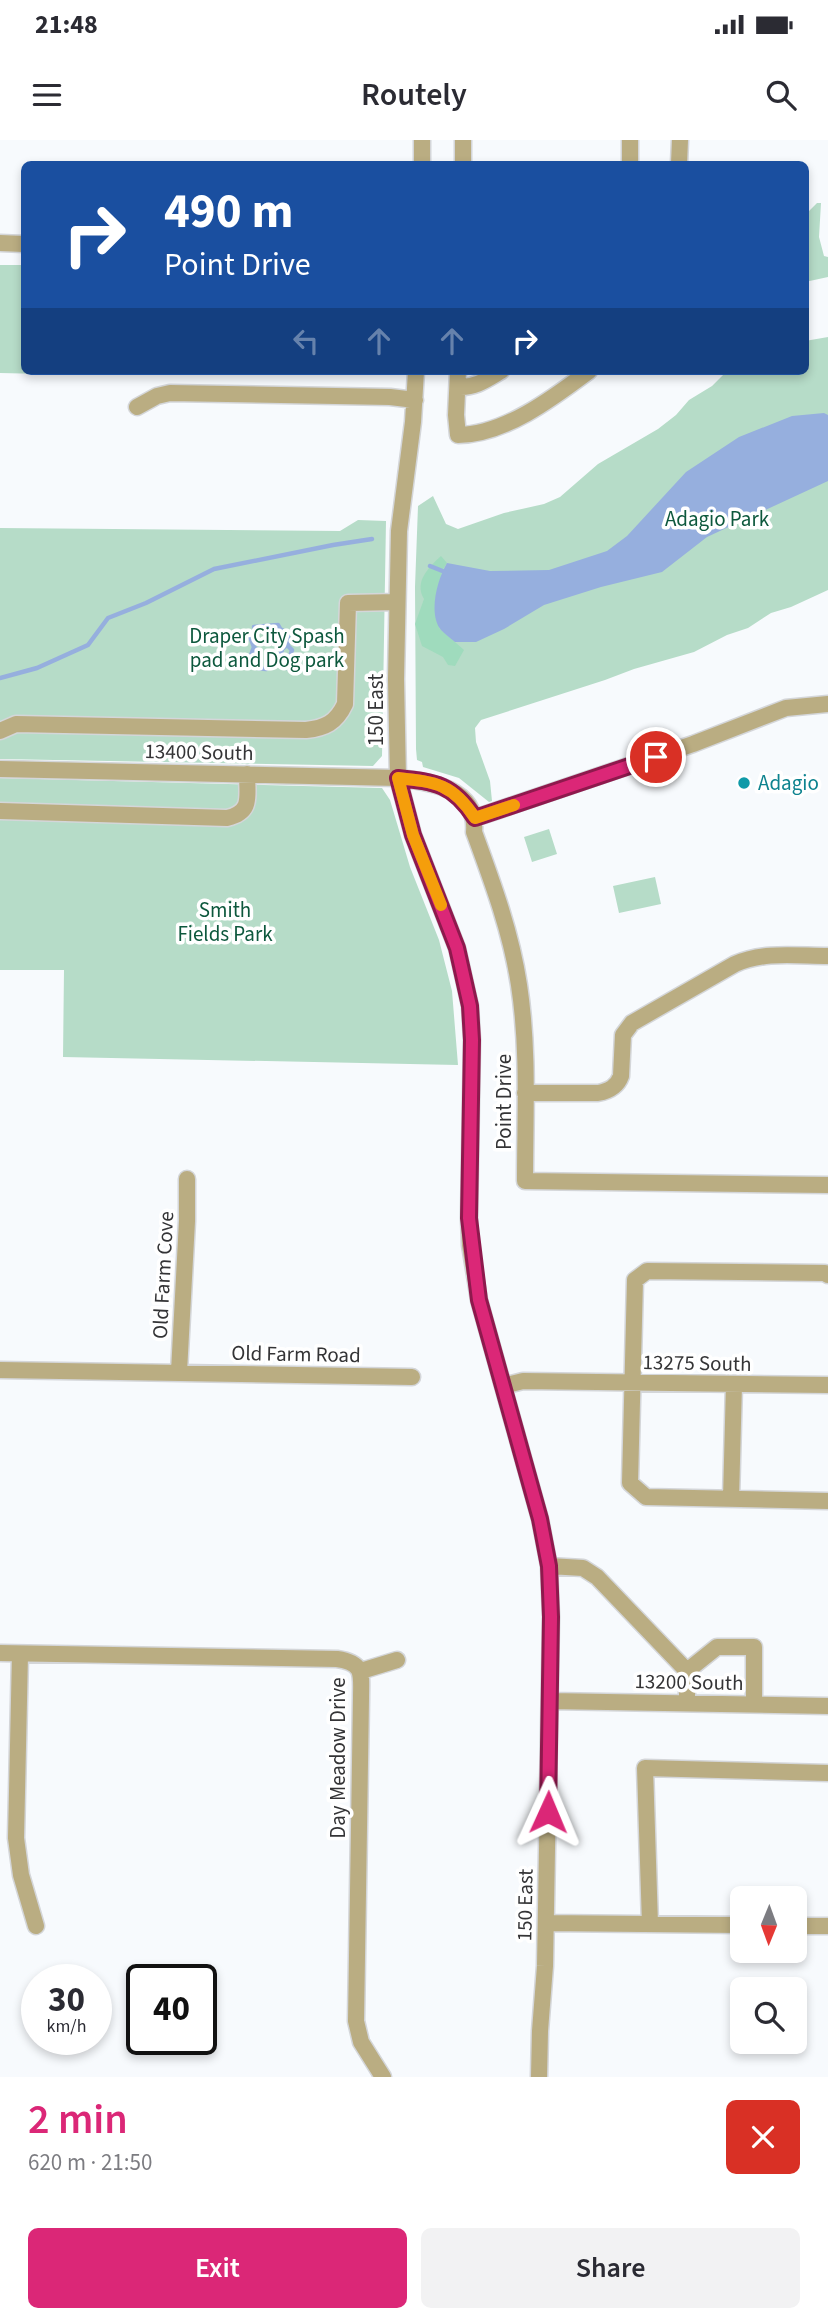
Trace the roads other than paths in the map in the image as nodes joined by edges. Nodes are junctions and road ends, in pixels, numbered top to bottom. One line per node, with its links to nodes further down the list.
1 (422, 140): 5 (street)
2 (463, 140): 6 (street)
3 (630, 140): 7 (street)
4 (680, 140): 8 (street)
5 (422, 161)
6 (463, 161)
7 (630, 161)
8 (679, 161)
9 (0, 243): 10 (street)
10 (21, 244)
11 (416, 375): 15 (street, 150 East)
12 (494, 375): 14 (street)
13 (580, 375): 14 (street)
14 (458, 379)
15 (415, 400): 16 (street); 17 (street, 150 East)
16 (137, 407)
17 (397, 603): 19 (street); 22 (street, 150 East)
18 (828, 704): 24 (street)
19 (0, 731)
20 (0, 769): 21 (street, 13400 South)
21 (247, 774): 22 (street, 13400 South); 23 (street)
22 (398, 778): 24 (street); 36 (street, 150 East)
23 (0, 811)
24 (475, 818): 26 (street, Point Drive)
25 (828, 956): 26 (street)
26 (525, 1093): 28 (street, Point Drive)
27 (187, 1179): 31 (street, Old Farm Cove)
28 (828, 1185)
29 (828, 1276): 33 (street)
30 (0, 1370): 31 (street)
31 (179, 1372): 32 (street, Old Farm Road)
32 (412, 1377)
33 (633, 1383): 34 (street, 13275 South); 36 (street, 13275 South); 37 (street)
34 (734, 1384): 35 (street, 13275 South); 37 (street)
35 (828, 1385)
36 (503, 1386): 39 (street, 150 East)
37 (731, 1499): 38 (street)
38 (828, 1501)
39 (549, 1566): 44 (street); 45 (street, 150 East)
40 (0, 1653): 41 (street, Day Meadow Drive)
41 (20, 1654): 43 (street, Day Meadow Drive); 53 (street)
42 (397, 1660): 43 (street)
43 (361, 1671): 56 (street, Day Meadow Drive)
44 (687, 1671): 46 (street); 47 (street)
45 (550, 1701): 46 (street, 13200 South); 50 (street, 150 East)
46 (687, 1703): 47 (street, 13200 South)
47 (754, 1704): 48 (street, 13200 South)
48 (828, 1706)
49 (828, 1773): 51 (street)
50 (546, 1923): 51 (street); 57 (street, 150 East)
51 (650, 1924): 52 (street)
52 (730, 1925)
53 (36, 1926)
54 (807, 1926): 55 (street)
55 (828, 1926)
56 (383, 2077)
57 (539, 2077)

